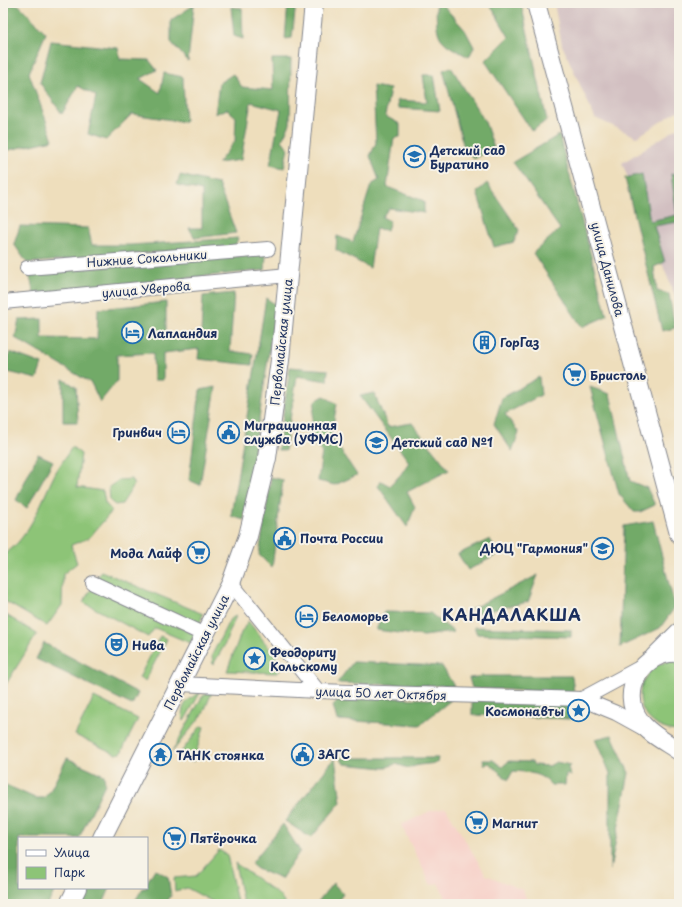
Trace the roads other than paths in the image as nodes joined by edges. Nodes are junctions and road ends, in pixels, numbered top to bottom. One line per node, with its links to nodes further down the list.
1 (314, 3): 5 (main road, Первомайская улица)
2 (536, 3): 7 (main road, улица Данилова)
3 (268, 249): 4 (street, Нижние Сокольники)
4 (27, 268)
5 (288, 275): 6 (street, улица Уверова); 9 (main road, Первомайская улица)
6 (3, 302)
7 (679, 534)
8 (93, 583): 11 (street)
9 (231, 583): 11 (main road, Первомайская улица); 15 (street)
10 (679, 632): 13 (main road)
11 (205, 635): 14 (main road, Первомайская улица)
12 (679, 653): 13 (main road)
13 (648, 662): 16 (street); 17 (main road)
14 (180, 684): 15 (street, улица 50 лет Октября); 20 (main road, Первомайская улица)
15 (318, 691): 16 (street, улица 50 лет Октября)
16 (582, 699): 17 (street)
17 (654, 733): 18 (main road); 19 (main road)
18 (679, 739)
19 (679, 751)
20 (103, 837)
21 (76, 889): 22 (main road)
22 (69, 904)

